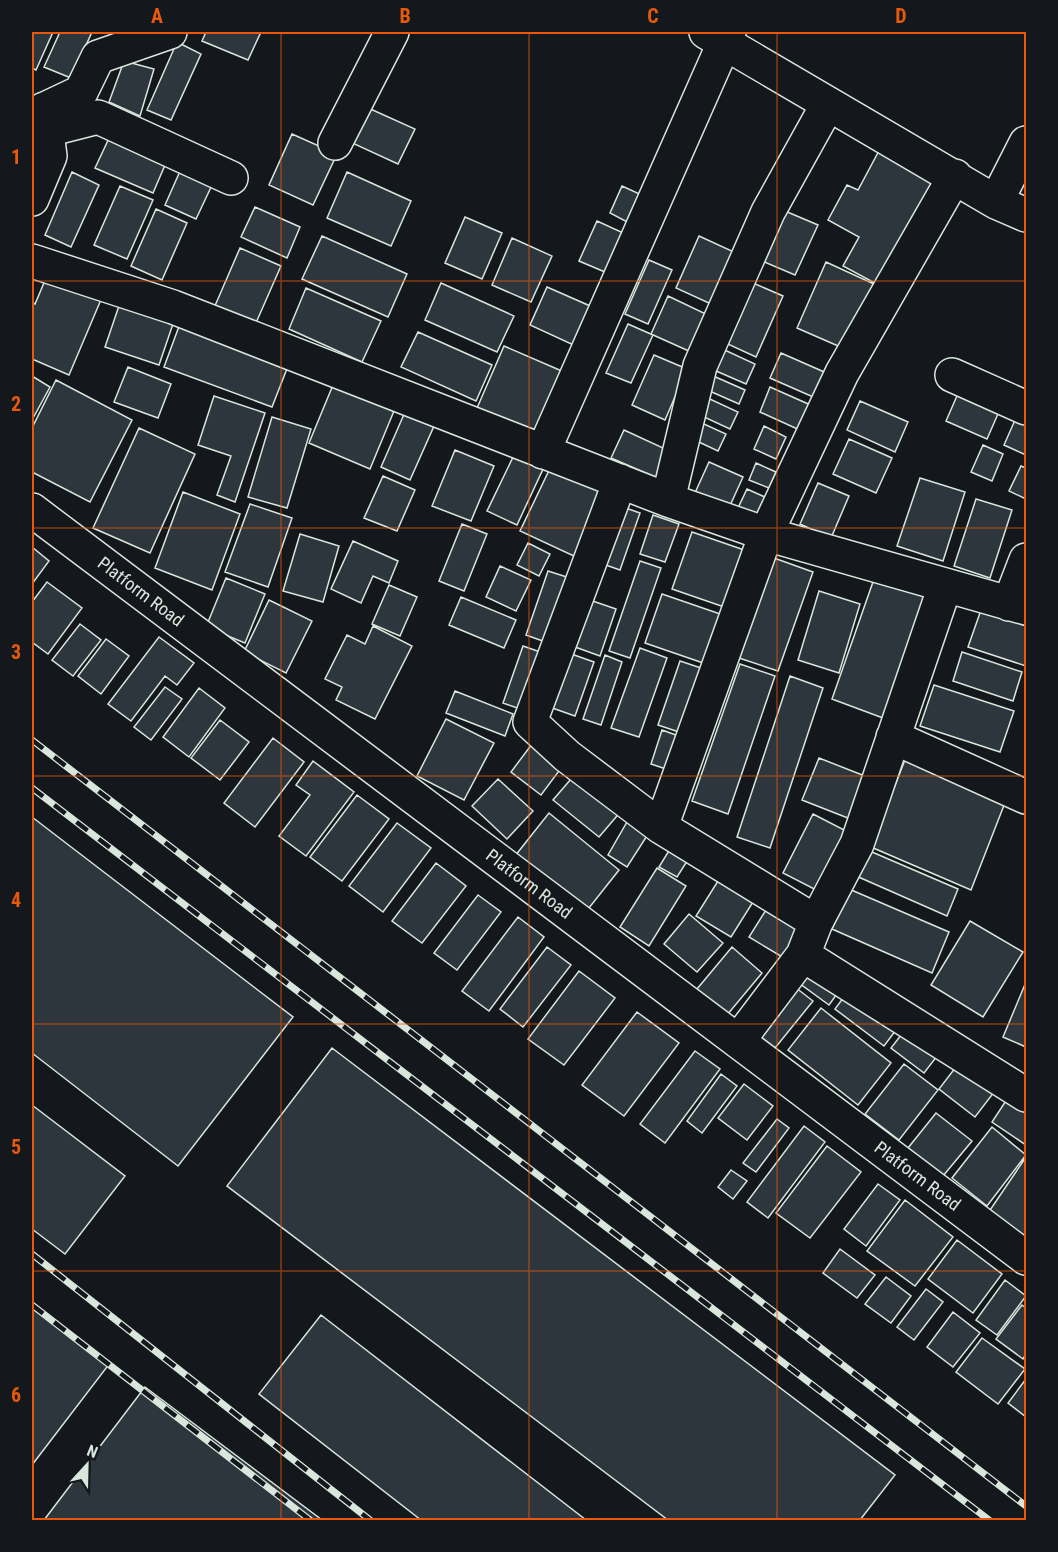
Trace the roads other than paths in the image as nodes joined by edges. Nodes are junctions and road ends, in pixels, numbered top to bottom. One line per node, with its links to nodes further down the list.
1 (171, 32): 5 (street)
2 (392, 32): 6 (street)
3 (719, 35): 4 (street); 16 (street)
4 (828, 104): 8 (street); 18 (street)
5 (41, 114): 9 (street); 10 (street)
6 (335, 143)
7 (1026, 143): 11 (street)
8 (955, 176): 11 (street); 20 (street)
9 (231, 178)
10 (32, 199)
11 (996, 202): 12 (street)
12 (1026, 215)
13 (32, 261): 16 (street)
14 (952, 375): 15 (street)
15 (1026, 408)
16 (543, 452): 17 (street)
17 (620, 481): 18 (street); 26 (street)
18 (668, 500): 20 (street)
19 (32, 510): 29 (street, Platform Road)
20 (766, 534): 22 (street); 26 (street)
21 (1026, 560): 23 (street)
22 (945, 586): 23 (street); 24 (street)
23 (1018, 606)
24 (893, 737): 25 (street); 27 (street)
25 (1026, 797)
26 (661, 828): 27 (street)
27 (816, 922): 28 (street)
28 (803, 955): 29 (street); 30 (street)
29 (738, 1041): 31 (street, Platform Road)
30 (1026, 1095)
31 (1026, 1258)

